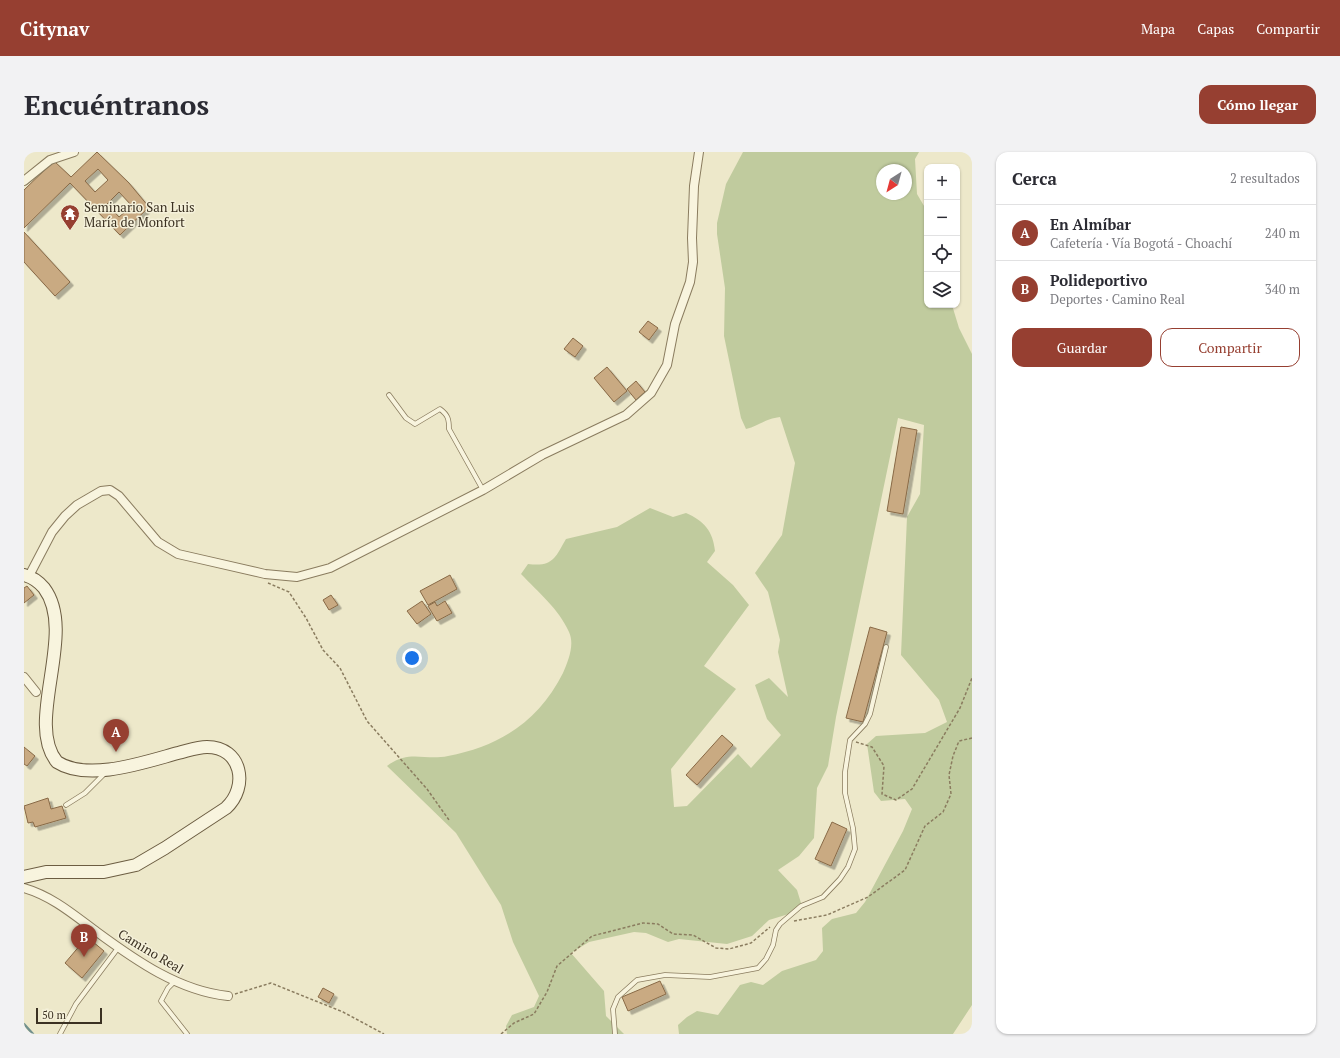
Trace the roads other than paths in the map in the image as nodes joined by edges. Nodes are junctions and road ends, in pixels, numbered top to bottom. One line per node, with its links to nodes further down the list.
1 (74, 152): 3 (street)
2 (699, 152): 5 (street)
3 (24, 182)
4 (389, 395): 5 (lane)
5 (483, 490): 6 (street)
6 (27, 576): 9 (main road)
7 (886, 647): 21 (lane)
8 (24, 677): 9 (street)
9 (36, 692): 10 (main road)
10 (34, 705)
11 (35, 737): 12 (main road)
12 (109, 769): 13 (lane); 14 (main road)
13 (66, 805)
14 (24, 877)
15 (24, 888): 16 (street, Camino Real)
16 (119, 947): 17 (street, Camino Real); 19 (lane)
17 (175, 981): 18 (street, Camino Real); 20 (lane)
18 (228, 996)
19 (60, 1034)
20 (187, 1034)
21 (615, 1034)

